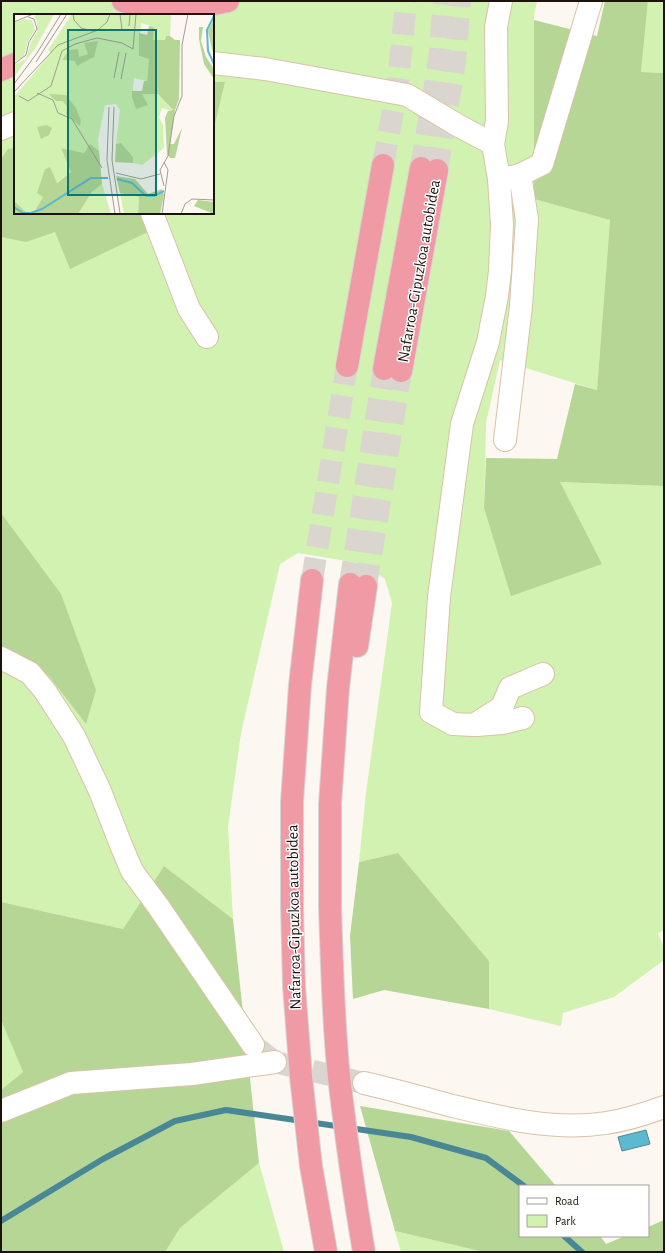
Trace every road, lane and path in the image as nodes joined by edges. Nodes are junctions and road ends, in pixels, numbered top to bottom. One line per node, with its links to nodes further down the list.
1 (123, 1): 2 (highway)
2 (228, 1): 5 (highway)
3 (501, 1): 11 (street)
4 (591, 1): 14 (street)
5 (205, 14)
6 (214, 63): 11 (street)
7 (14, 64): 8 (highway)
8 (1, 70)
9 (14, 123): 10 (street)
10 (1, 129)
11 (493, 144): 15 (street)
12 (383, 165): 18 (highway)
13 (429, 169): 19 (highway, Nafarroa-Gipuzkoa autobidea)
14 (520, 175): 15 (street); 20 (street)
15 (499, 179): 26 (street)
16 (152, 214): 17 (street)
17 (207, 337)
18 (347, 366)
19 (393, 370)
20 (505, 440)
21 (312, 580): 32 (highway, Nafarroa-Gipuzkoa autobidea, bridge)
22 (358, 585): 33 (highway, bridge)
23 (1, 658): 27 (street)
24 (543, 674): 26 (street)
25 (523, 718): 26 (street)
26 (474, 725)
27 (253, 1045)
28 (275, 1062): 31 (street)
29 (364, 1083): 30 (street)
30 (664, 1107)
31 (1, 1111)
32 (326, 1252)
33 (364, 1252)

